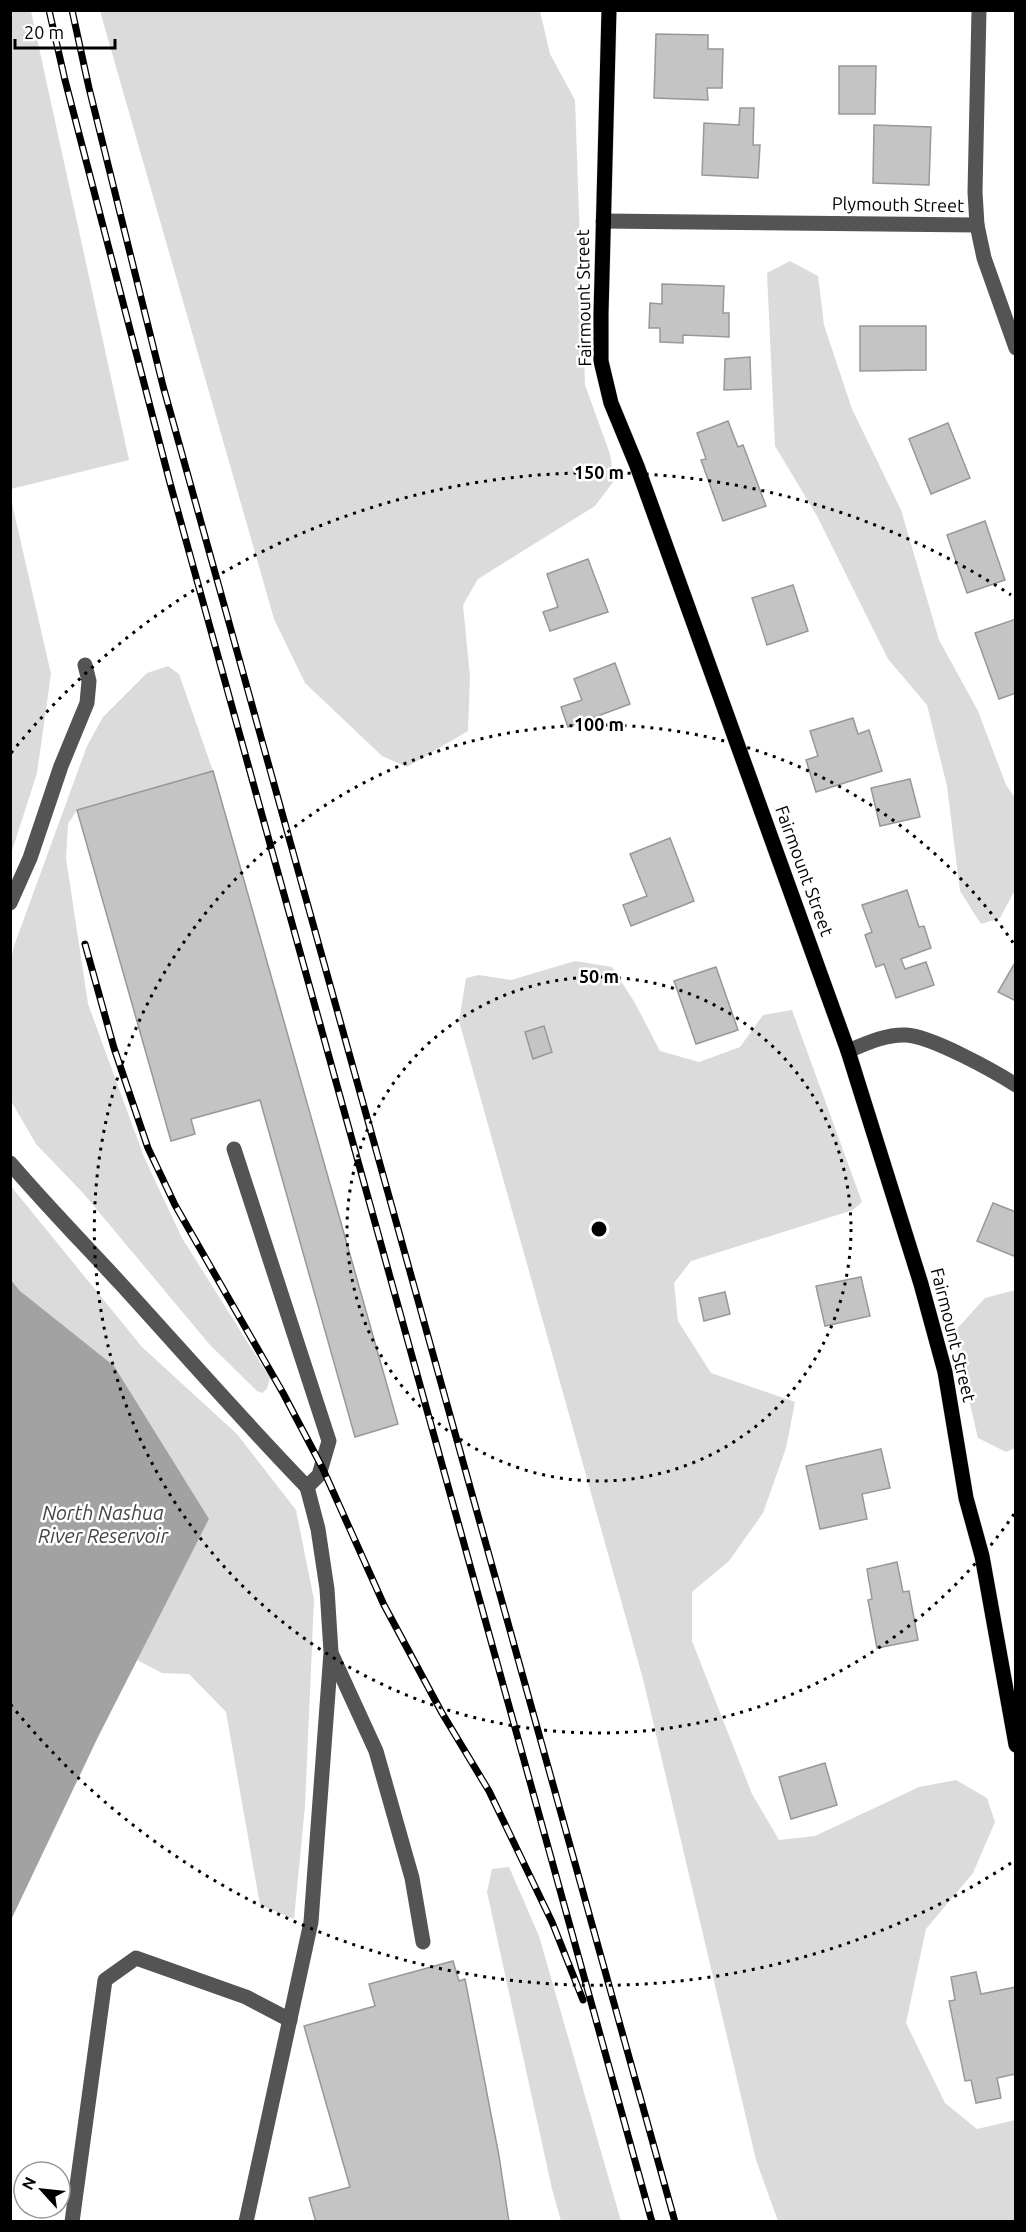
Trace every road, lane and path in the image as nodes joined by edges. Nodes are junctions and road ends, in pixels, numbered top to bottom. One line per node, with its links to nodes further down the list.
1 (609, 10): 3 (main road, Fairmount Street)
2 (979, 10): 4 (street, Plymouth Street)
3 (603, 221): 4 (street, Plymouth Street); 8 (main road, Fairmount Street)
4 (977, 225): 5 (street)
5 (1016, 348)
6 (85, 665): 7 (street)
7 (10, 903)
8 (848, 1051): 9 (street); 14 (main road, Fairmount Street)
9 (1016, 1085)
10 (234, 1149): 12 (street)
11 (10, 1162): 12 (street)
12 (307, 1487): 13 (street)
13 (331, 1652): 15 (street); 16 (street)
14 (1016, 1745)
15 (423, 1942)
16 (290, 2020): 17 (street); 18 (street)
17 (72, 2222)
18 (246, 2222)

